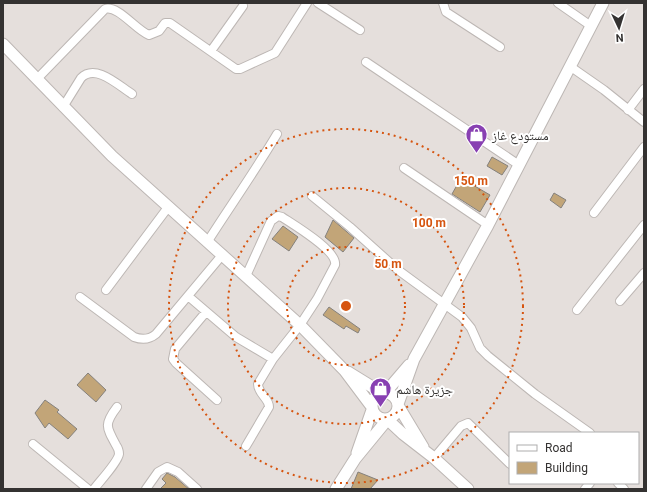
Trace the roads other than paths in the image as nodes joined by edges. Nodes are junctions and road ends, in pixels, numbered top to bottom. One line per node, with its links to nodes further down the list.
1 (307, 3): 11 (street)
2 (318, 3): 8 (street)
3 (443, 3): 10 (street)
4 (558, 3): 7 (street)
5 (602, 3): 7 (street)
6 (243, 6): 11 (street)
7 (591, 26): 13 (street)
8 (360, 30)
9 (3, 44): 14 (street)
10 (500, 47)
11 (211, 51): 14 (street)
12 (366, 62): 22 (street)
13 (571, 67): 18 (street); 22 (street)
14 (37, 79): 17 (street)
15 (644, 89): 18 (street)
16 (132, 94): 17 (street)
17 (63, 107): 25 (street)
18 (628, 110): 19 (street)
19 (644, 122)
20 (277, 134): 29 (street)
21 (644, 147): 26 (street)
22 (519, 165): 27 (street)
23 (404, 168): 27 (street)
24 (312, 196): 37 (street)
25 (169, 206): 29 (street); 33 (street)
26 (594, 213)
27 (488, 224): 37 (street)
28 (644, 225): 38 (street)
29 (208, 241): 30 (street)
30 (223, 254): 32 (street); 34 (street)
31 (644, 273): 36 (street)
32 (246, 276): 40 (street); 40 (street)
33 (106, 290)
34 (188, 296): 35 (street); 39 (street)
35 (80, 297)
36 (620, 301)
37 (444, 304): 42 (street); 50 (street)
38 (577, 310)
39 (206, 312): 41 (street); 45 (street)
40 (300, 325): 41 (street); 43 (street)
41 (273, 359): 52 (street)
42 (414, 359): 44 (street); 46 (street)
43 (345, 371): 44 (street); 48 (street)
44 (384, 393): 46 (street); 48 (street)
45 (217, 400)
46 (399, 405): 49 (street); 53 (street)
47 (117, 407): 58 (street)
48 (372, 409): 49 (street); 55 (street)
49 (387, 420): 53 (street); 55 (street)
50 (589, 432)
51 (33, 444): 57 (street)
52 (246, 446)
53 (424, 449): 54 (street)
54 (434, 458): 56 (street); 62 (street)
55 (355, 459): 61 (street)
56 (509, 463)
57 (88, 489)
58 (94, 489)
59 (146, 489): 60 (street)
60 (197, 489)
61 (336, 489)
62 (468, 489)

